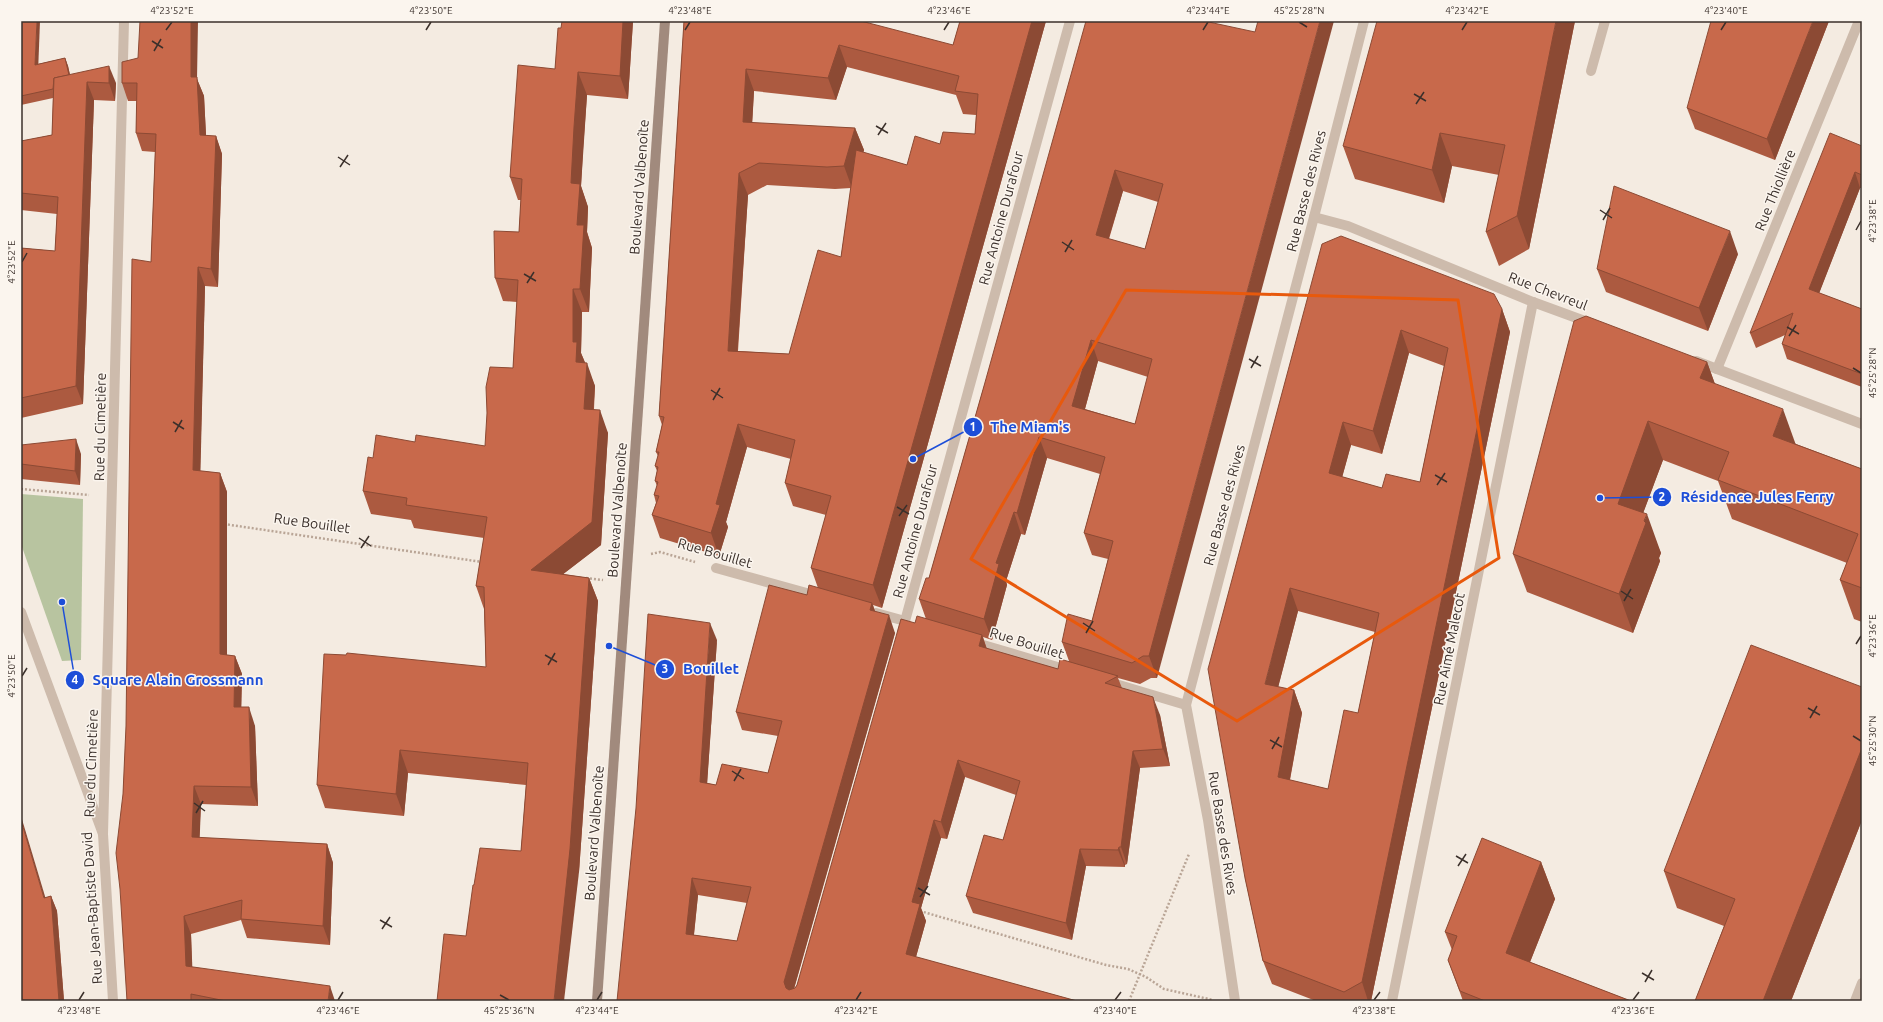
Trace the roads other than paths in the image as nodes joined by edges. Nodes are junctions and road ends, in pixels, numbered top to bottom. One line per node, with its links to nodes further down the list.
1 (124, 21): 24 (street, Rue du Cimetière)
2 (664, 21): 27 (main road, Boulevard Valbenoîte)
3 (1070, 21): 18 (street, Rue Antoine Durafour)
4 (1364, 21): 8 (street, Rue Basse des Rives)
5 (1605, 21): 7 (street)
6 (1859, 21): 12 (street, Rue Thiollière)
7 (1591, 71)
8 (1314, 217): 9 (street, Rue Chevreul); 23 (street, Rue Basse des Rives)
9 (1533, 302): 10 (street, Rue Chevreul); 29 (street, Rue Aimé Malecot)
10 (1599, 326)
11 (1688, 358): 12 (street)
12 (1717, 369): 13 (street)
13 (1862, 424)
14 (716, 568): 15 (street, Rue Bouillet)
15 (830, 600)
16 (867, 611): 18 (street)
17 (21, 612): 24 (street, Rue Jean-Baptiste David)
18 (909, 623): 20 (street, Rue Antoine Durafour)
19 (966, 639): 21 (street, Rue Bouillet)
20 (898, 645)
21 (1080, 673)
22 (1102, 680): 23 (street)
23 (1186, 705): 28 (street, Rue Basse des Rives)
24 (103, 834): 26 (street, Rue Jean-Baptiste David)
25 (1862, 983): 30 (street)
26 (113, 1001)
27 (597, 1001)
28 (1235, 1001)
29 (1392, 1001)
30 (1855, 1001)

